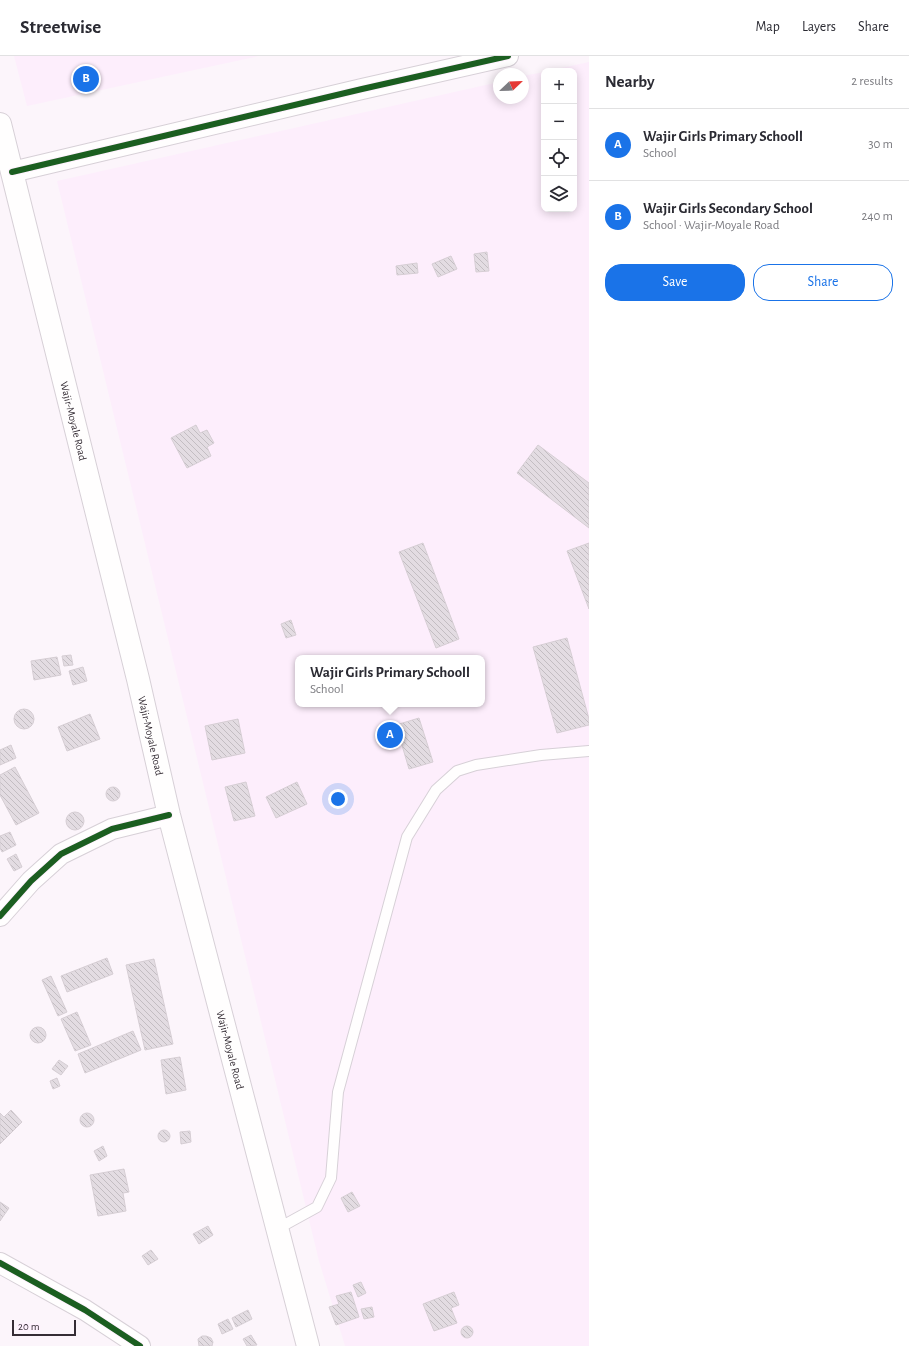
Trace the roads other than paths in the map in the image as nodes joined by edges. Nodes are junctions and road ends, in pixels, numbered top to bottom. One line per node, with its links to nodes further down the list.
1 (508, 56): 3 (street)
2 (0, 124): 3 (main road, Wajir-Moyale Road)
3 (12, 172): 5 (main road, Wajir-Moyale Road)
4 (589, 751): 7 (lane)
5 (169, 815): 6 (street); 7 (main road, Wajir-Moyale Road)
6 (0, 916)
7 (277, 1229): 10 (main road, Wajir-Moyale Road)
8 (0, 1263): 9 (street)
9 (140, 1346)
10 (308, 1346)

